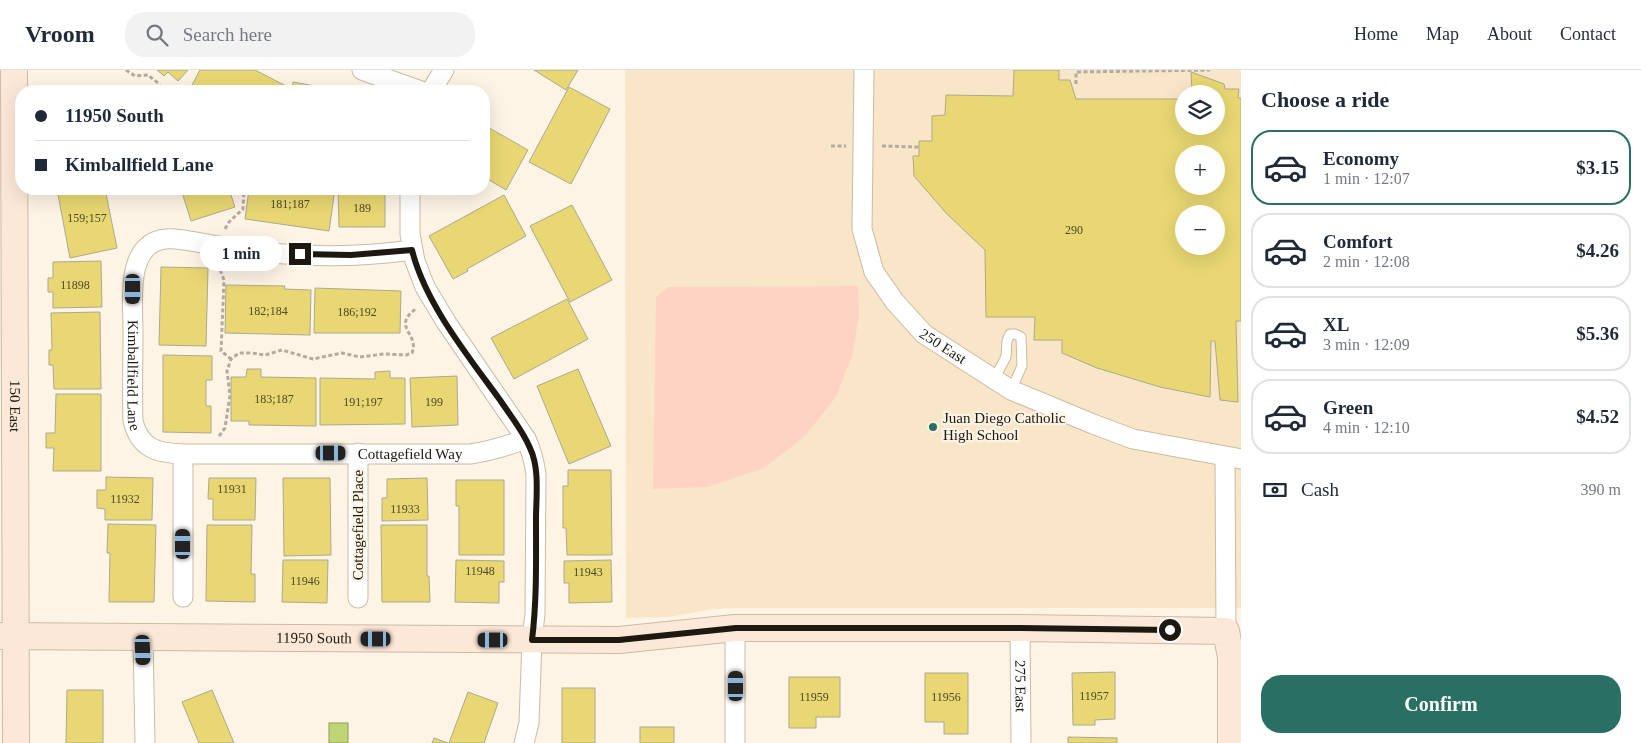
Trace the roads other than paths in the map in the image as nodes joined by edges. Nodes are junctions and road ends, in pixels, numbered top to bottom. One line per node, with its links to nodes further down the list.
1 (14, 70): 21 (street, 150 East)
2 (362, 70): 5 (street)
3 (444, 70): 6 (street)
4 (864, 70): 9 (street, 250 East)
5 (404, 85)
6 (435, 85)
7 (410, 195): 8 (street)
8 (412, 250): 11 (street); 12 (street, Kimballfield Lane)
9 (994, 379): 10 (street, 250 East); 10 (lane)
10 (1012, 390): 15 (street, 250 East)
11 (526, 439): 13 (street, Cottagefield Way); 23 (street)
12 (144, 442): 14 (street, Cottagefield Way)
13 (358, 453): 14 (street, Cottagefield Way); 17 (street, Cottagefield Place)
14 (183, 454): 16 (street)
15 (1233, 458): 20 (street)
16 (183, 597)
17 (358, 598)
18 (736, 628): 19 (street, 11950 South); 23 (street, 11950 South); 27 (street)
19 (1020, 628): 20 (street, 11950 South); 28 (street, 275 East)
20 (1226, 631): 29 (street)
21 (8, 636): 22 (street, 11950 South); 24 (street, 150 East)
22 (143, 638): 23 (street, 11950 South); 25 (street)
23 (532, 640): 26 (street)
24 (16, 743)
25 (145, 743)
26 (524, 743)
27 (736, 743)
28 (1021, 743)
29 (1231, 743)

